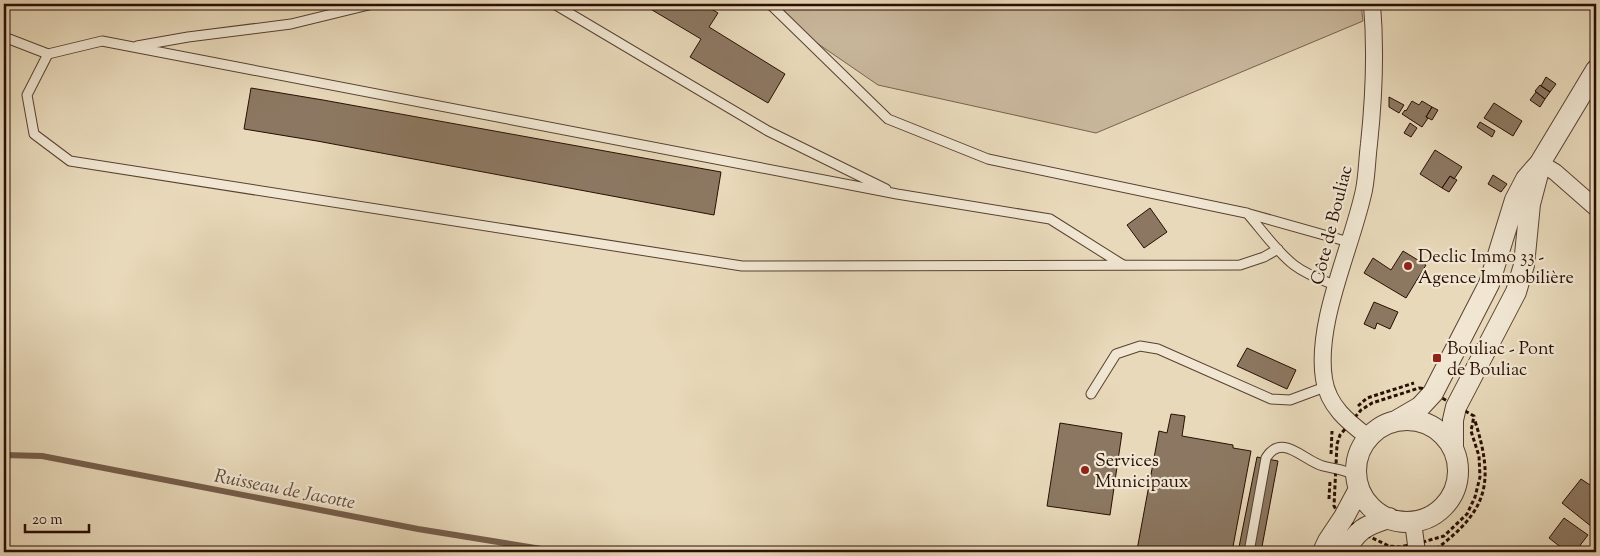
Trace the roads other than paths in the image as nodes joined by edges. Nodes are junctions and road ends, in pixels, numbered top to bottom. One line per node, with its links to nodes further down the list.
1 (373, 4): 6 (lane)
2 (554, 4): 10 (lane)
3 (770, 4): 12 (lane)
4 (1372, 4): 13 (street, Côte de Bouliac)
5 (4, 38): 7 (lane)
6 (132, 47): 7 (lane); 10 (lane)
7 (48, 54): 17 (lane)
8 (1596, 70): 9 (street)
9 (1540, 163): 11 (street); 14 (street); 16 (street)
10 (897, 194): 17 (lane)
11 (1596, 208)
12 (1246, 213): 13 (lane); 15 (lane)
13 (1349, 242): 18 (street, Côte de Bouliac)
14 (1502, 244): 16 (street); 21 (street)
15 (1278, 249): 17 (lane); 18 (lane)
16 (1526, 249): 23 (street)
17 (1123, 265)
18 (1337, 286): 19 (street, Côte de Bouliac)
19 (1326, 387): 20 (lane); 22 (street, Côte de Bouliac)
20 (1091, 394)
21 (1396, 421): 22 (street); 23 (street)
22 (1368, 438): 24 (street)
23 (1452, 449): 26 (street)
24 (1358, 483): 25 (street); 28 (lane); 29 (street)
25 (1389, 518): 26 (street); 30 (street)
26 (1413, 522): 27 (street)
27 (1423, 551)
28 (1249, 552)
29 (1323, 552)
30 (1344, 552)

